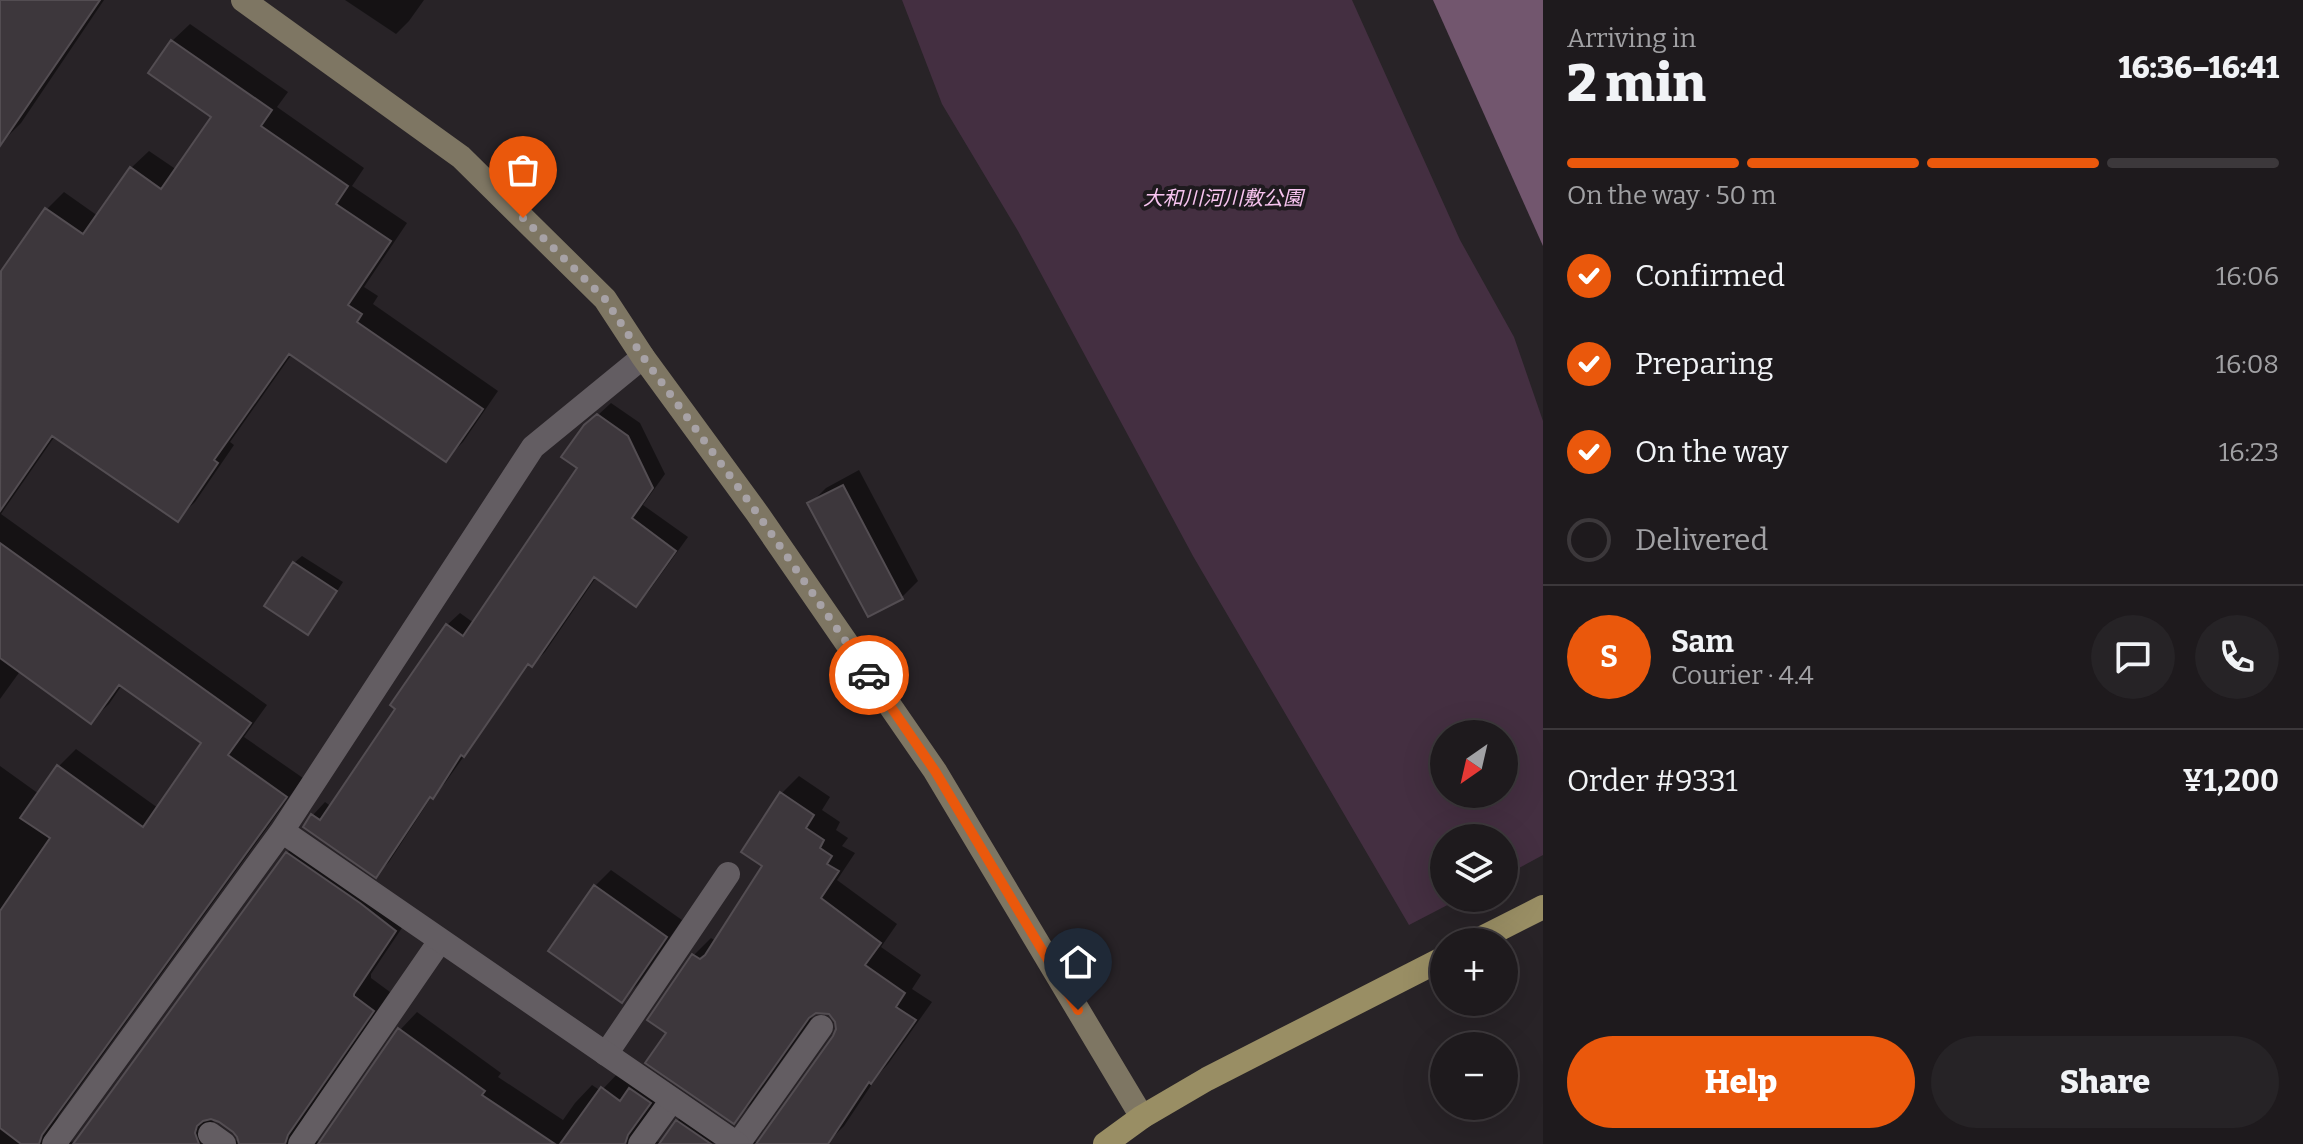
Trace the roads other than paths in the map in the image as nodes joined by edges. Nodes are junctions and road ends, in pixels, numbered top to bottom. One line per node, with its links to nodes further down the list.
1 (243, 0): 2 (street)
2 (643, 357): 3 (street); 12 (street)
3 (282, 831): 7 (street); 13 (street)
4 (728, 874): 10 (street)
5 (1543, 907): 6 (main road)
6 (1502, 928)
7 (440, 941): 10 (street); 14 (street)
8 (1430, 965): 12 (main road)
9 (821, 1027): 16 (street)
10 (606, 1054): 11 (street)
11 (672, 1100): 15 (street); 16 (street)
12 (1142, 1117): 17 (main road)
13 (54, 1144)
14 (300, 1144)
15 (640, 1144)
16 (738, 1144)
17 (1105, 1144)

